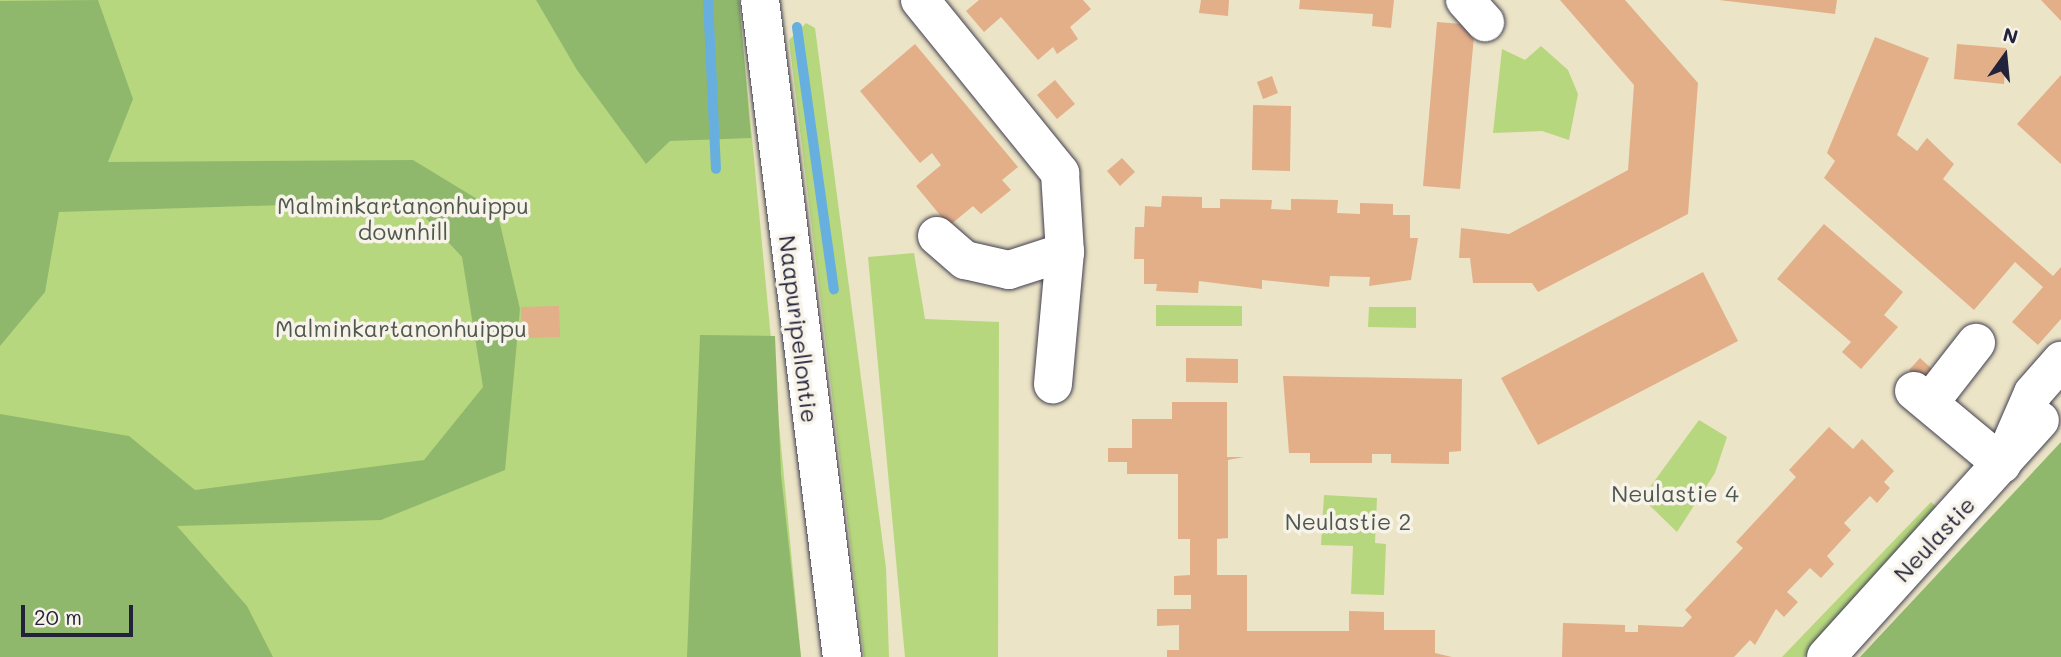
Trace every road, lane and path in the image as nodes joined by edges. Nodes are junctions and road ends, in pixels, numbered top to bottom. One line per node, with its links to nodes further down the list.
1 (760, 0): 10 (street, Naapuripellontie)
2 (920, 0): 4 (street)
3 (937, 236): 4 (street)
4 (1065, 252): 7 (street)
5 (1976, 343): 9 (street)
6 (2061, 361): 9 (street)
7 (1053, 384)
8 (2040, 420): 9 (street, Neulastie)
9 (2001, 464): 11 (street, Neulastie)
10 (842, 657)
11 (1826, 657)

